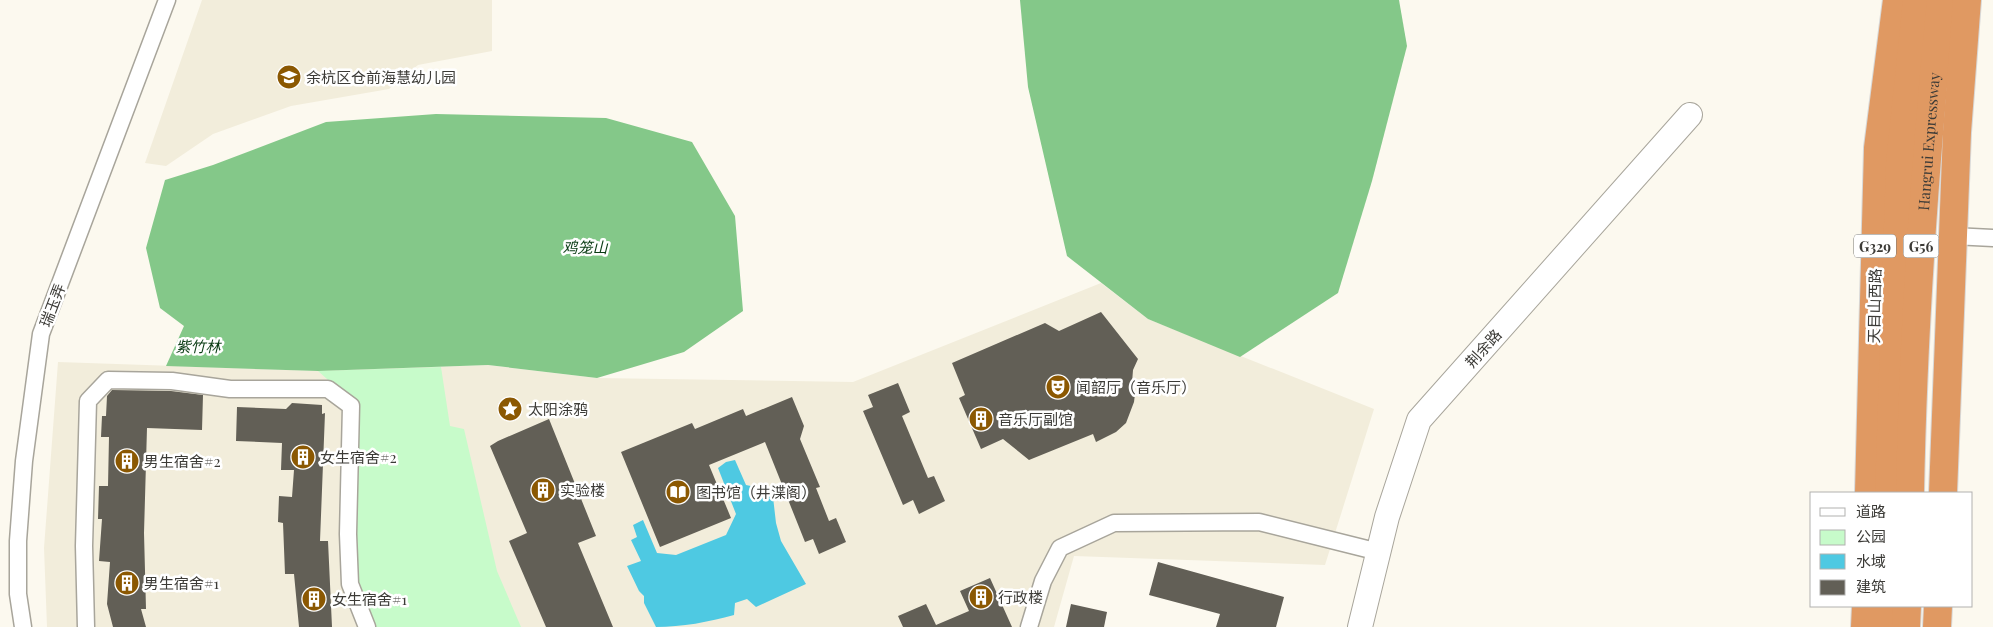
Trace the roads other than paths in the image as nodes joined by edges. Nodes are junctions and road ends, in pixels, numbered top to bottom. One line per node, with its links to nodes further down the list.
1 (167, 0): 18 (street, 瑞玉弄)
2 (1898, 0): 9 (highway, 天目山西路 / G329)
3 (1917, 0): 10 (highway, Hangrui Expressway / G56)
4 (1940, 0): 11 (highway, Hangrui Expressway / G56)
5 (1968, 0): 7 (highway)
6 (1690, 115): 13 (main road, 荆余路)
7 (1953, 236): 8 (street); 12 (highway)
8 (1993, 238)
9 (1869, 492)
10 (1889, 492)
11 (1910, 492)
12 (1943, 492)
13 (1378, 552): 21 (street); 22 (main road, 荆余路)
14 (1866, 607): 23 (highway)
15 (1885, 607): 24 (highway)
16 (1907, 607): 25 (highway)
17 (1938, 607): 26 (highway)
18 (23, 627)
19 (86, 627): 20 (street)
20 (368, 627)
21 (1030, 627)
22 (1360, 627)
23 (1865, 627)
24 (1885, 627)
25 (1906, 627)
26 (1937, 627)

